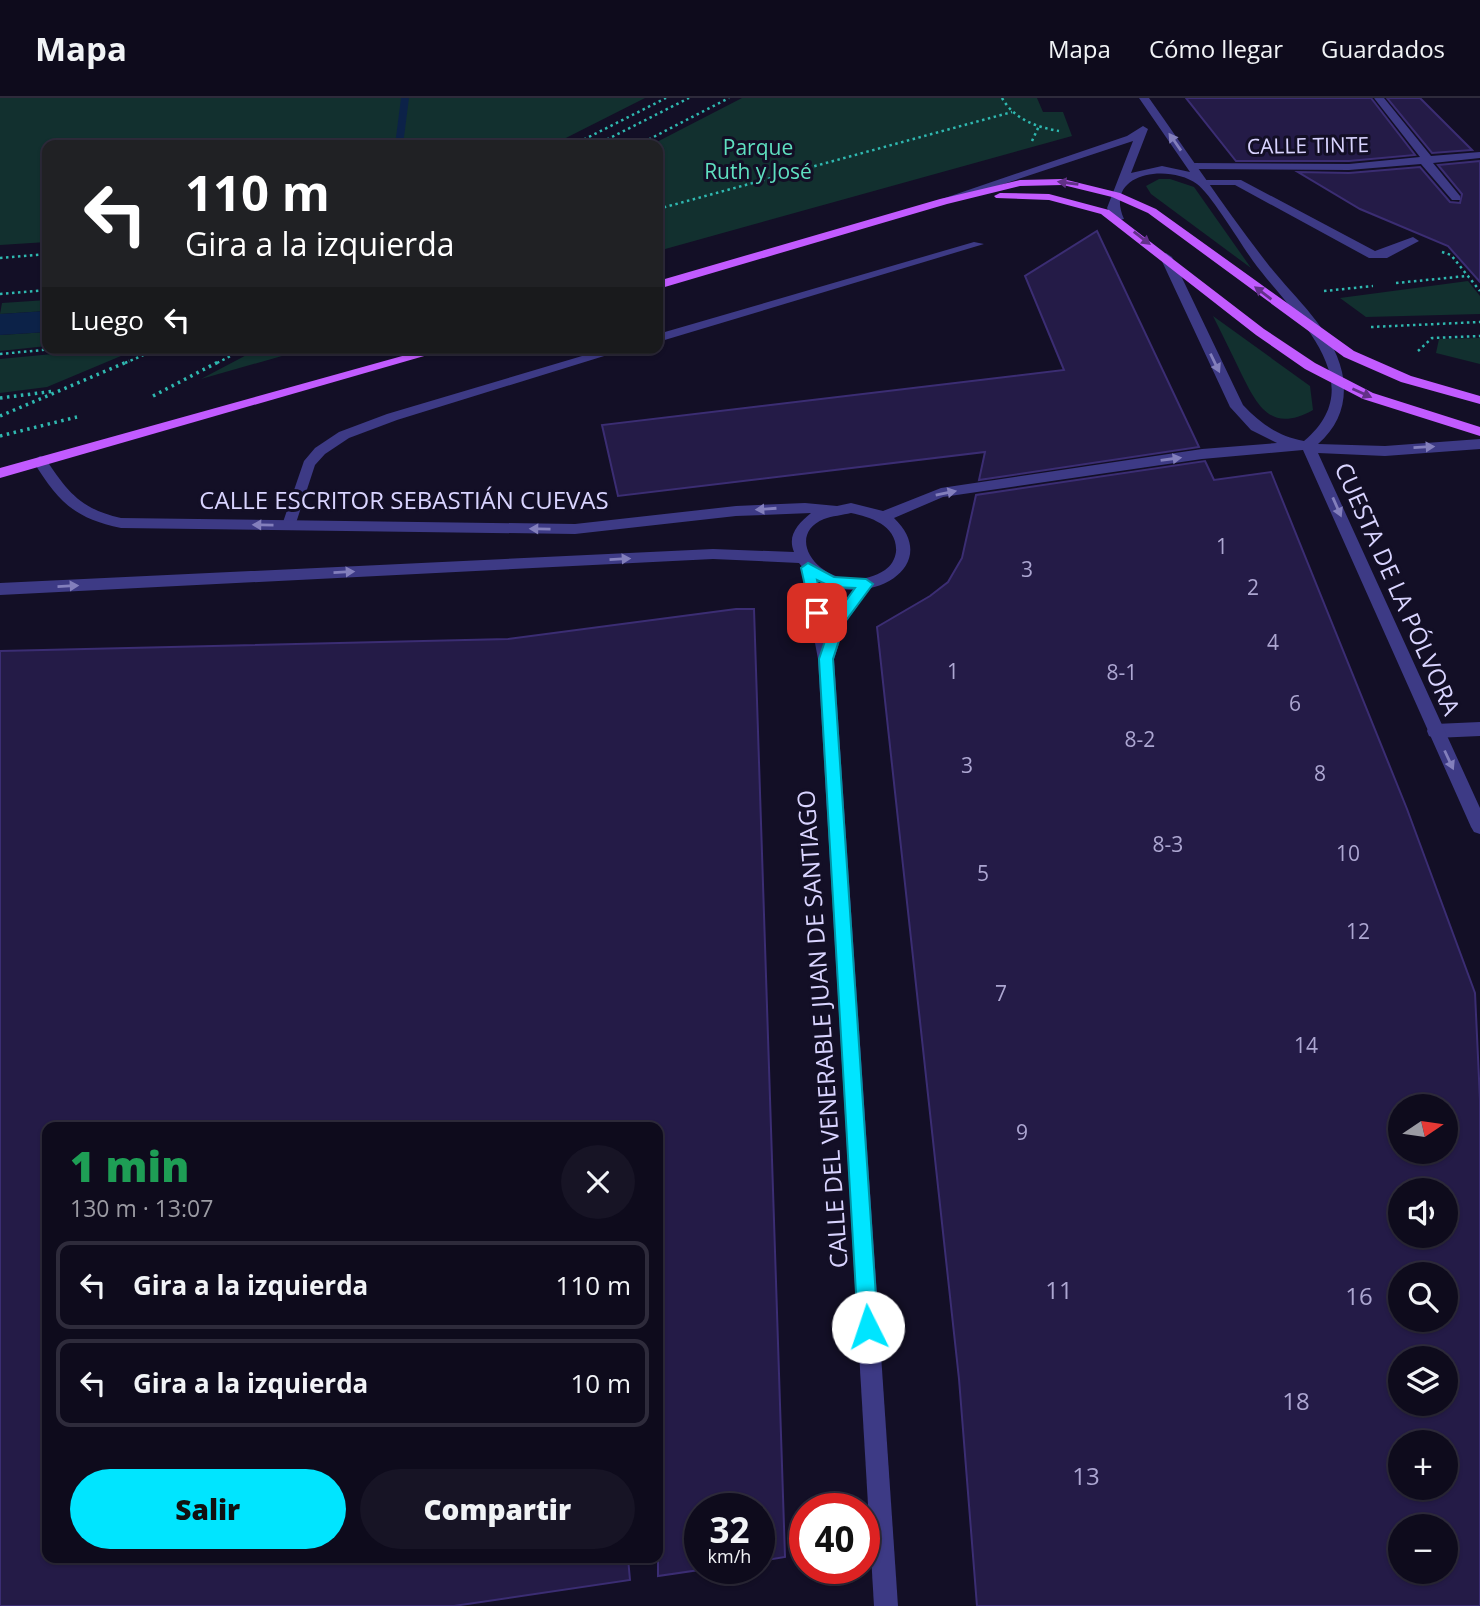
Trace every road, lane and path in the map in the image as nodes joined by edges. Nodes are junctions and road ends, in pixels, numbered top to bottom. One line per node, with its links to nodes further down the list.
1 (666, 98): 10 (path)
2 (689, 98): 11 (path)
3 (729, 98): 12 (path)
4 (1002, 98): 7 (path)
5 (1144, 98): 8 (street); 15 (street, one-way to 5)
6 (1380, 98): 14 (street)
7 (1012, 112): 9 (path); 21 (path)
8 (1142, 130): 16 (street); 20 (street)
9 (1065, 132)
10 (585, 140)
11 (606, 140)
12 (648, 140)
13 (1480, 155): 14 (street, CALLE TINTE)
14 (1427, 161): 15 (street, CALLE TINTE); 19 (street)
15 (1192, 166): 17 (street)
16 (1122, 182): 17 (street); 18 (street)
17 (1202, 182): 23 (street); 33 (street)
18 (1116, 195): 20 (main road, one-way to 20); 22 (street); 33 (main road, one-way to 18)
19 (1456, 198)
20 (944, 201): 22 (main road); 28 (main road)
21 (663, 208)
22 (1118, 219): 26 (main road, one-way to 26)
23 (1413, 242)
24 (978, 244): 35 (street)
25 (42, 254): 27 (path)
26 (1166, 257): 43 (main road); 51 (street, one-way to 51)
27 (0, 258)
28 (663, 284)
29 (42, 290): 30 (path)
30 (0, 294)
31 (1480, 322): 32 (path)
32 (1371, 327)
33 (1318, 334): 43 (street); 47 (main road)
34 (1480, 336): 37 (path)
35 (663, 337)
36 (42, 350): 42 (path)
37 (1418, 351)
38 (146, 354): 44 (path)
39 (234, 354): 46 (path)
40 (424, 354): 52 (main road)
41 (604, 354): 56 (street)
42 (0, 355)
43 (1336, 381): 49 (main road, one-way to 49); 51 (street)
44 (61, 391): 45 (path); 48 (path)
45 (0, 398)
46 (146, 400)
47 (1480, 400)
48 (0, 416)
49 (1480, 432)
50 (1480, 444): 51 (street, one-way to 50)
51 (1308, 445): 55 (street, one-way to 51); 62 (street, CUESTA DE LA PÓLVORA, one-way to 62)
52 (40, 461): 53 (main road); 56 (street, CALLE ESCRITOR SEBASTIÁN CUEVAS, one-way to 52)
53 (3, 472)
54 (834, 510): 55 (street); 56 (street, CALLE ESCRITOR SEBASTIÁN CUEVAS, one-way to 56); 57 (street)
55 (883, 517): 58 (street)
56 (289, 525)
57 (804, 563): 58 (street); 59 (street, one-way to 57); 60 (street, CALLE DEL VENERABLE JUAN DE SANTIAGO)
58 (866, 584): 60 (street, CALLE DEL VENERABLE JUAN DE SANTIAGO)
59 (0, 589)
60 (826, 659): 64 (street, CALLE DEL VENERABLE JUAN DE SANTIAGO)
61 (1480, 729): 62 (street)
62 (1435, 730): 63 (street, CUESTA DE LA PÓLVORA, one-way to 63)
63 (1480, 827)
64 (886, 1606)

